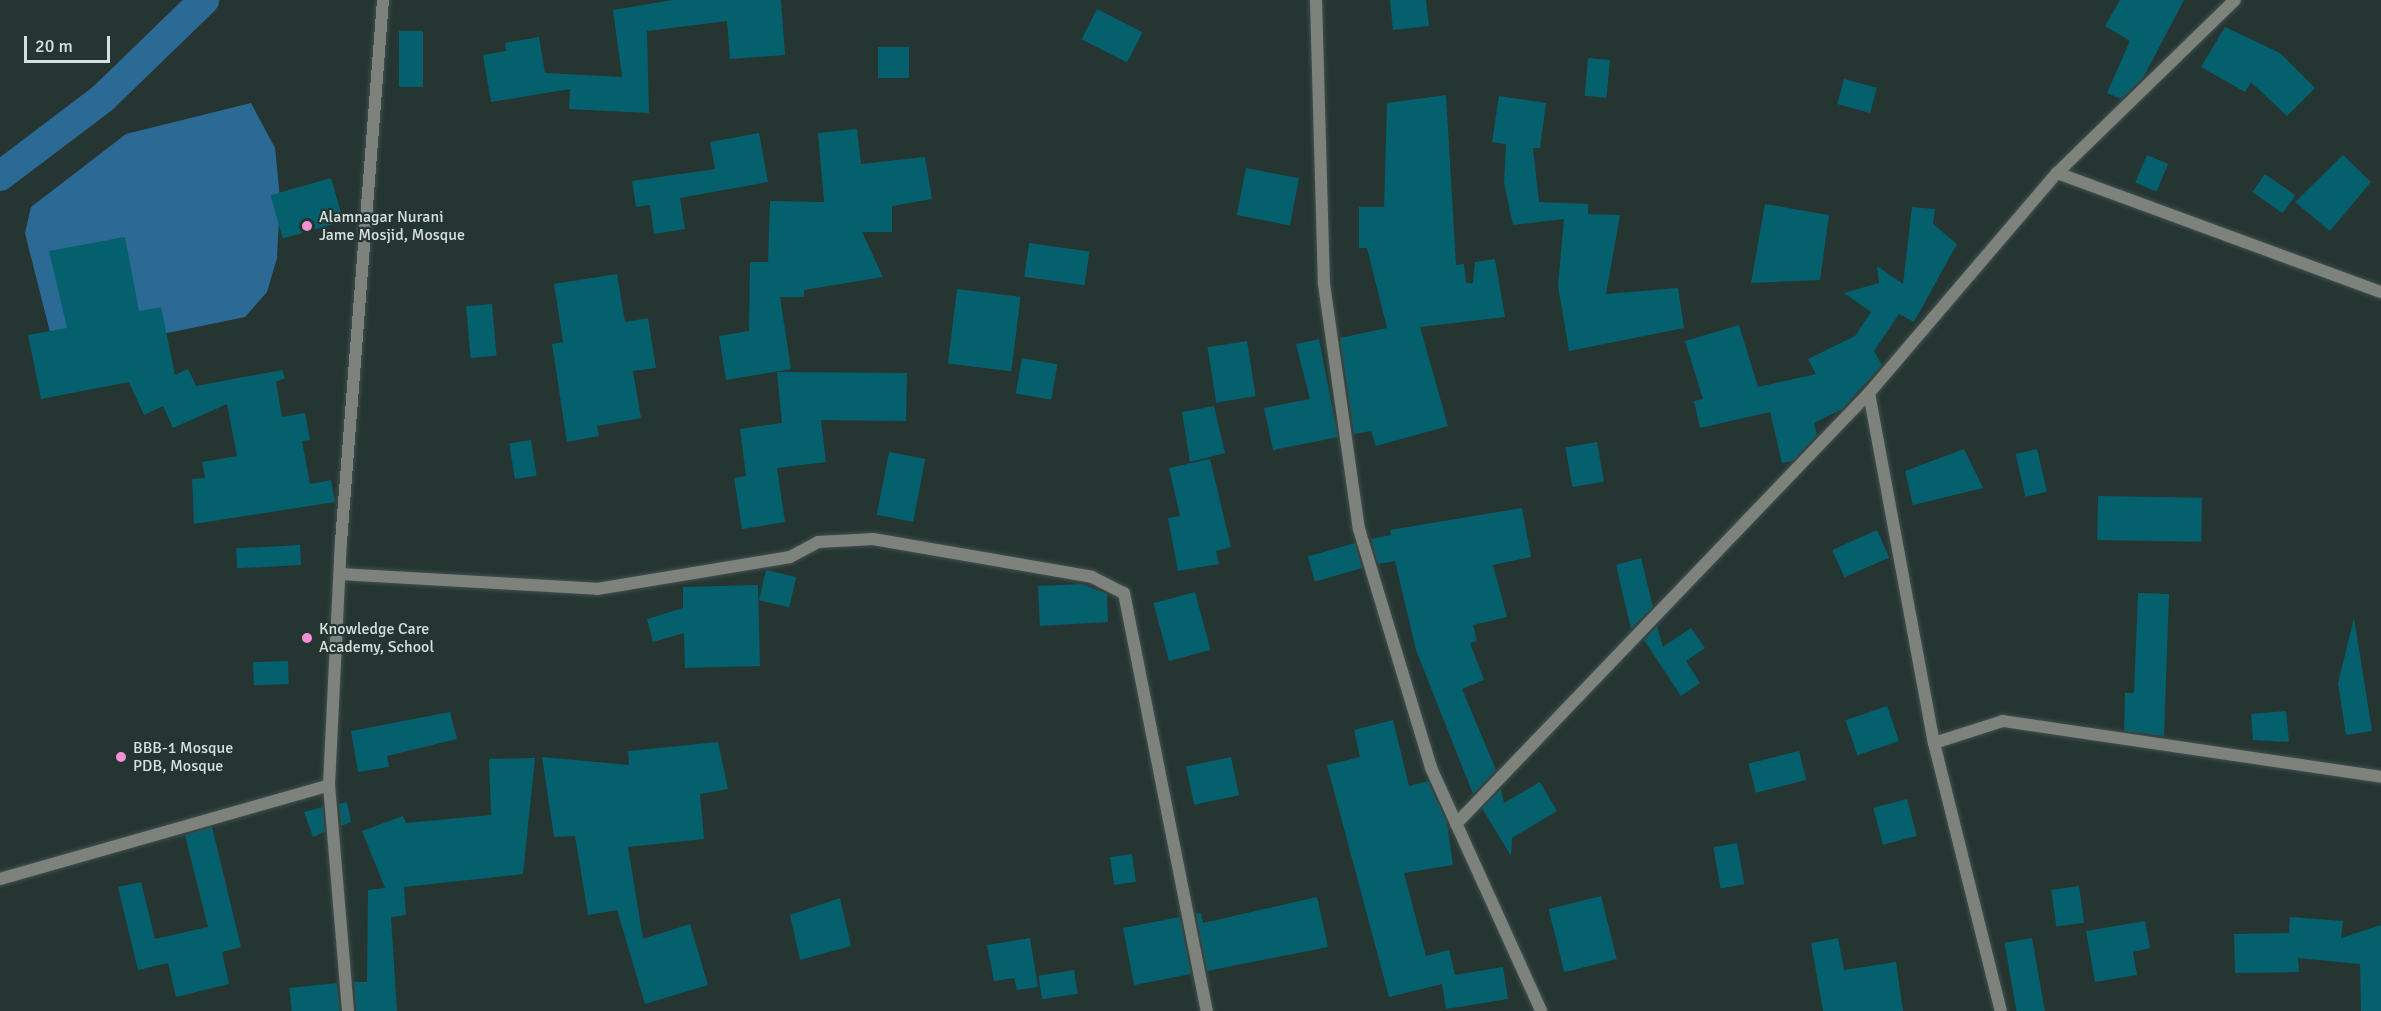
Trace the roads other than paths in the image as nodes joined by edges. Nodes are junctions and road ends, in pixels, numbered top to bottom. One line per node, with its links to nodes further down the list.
1 (383, 0): 7 (street)
2 (1316, 0): 11 (street)
3 (2235, 0): 4 (street)
4 (2057, 173): 5 (street); 6 (street)
5 (2381, 292)
6 (1869, 393): 8 (street); 11 (street)
7 (340, 574): 10 (street); 14 (street)
8 (1934, 743): 9 (street); 16 (street)
9 (2381, 777)
10 (330, 785): 12 (street); 13 (street)
11 (1456, 824): 15 (street)
12 (0, 879)
13 (348, 1011)
14 (1207, 1011)
15 (1541, 1011)
16 (2001, 1011)

